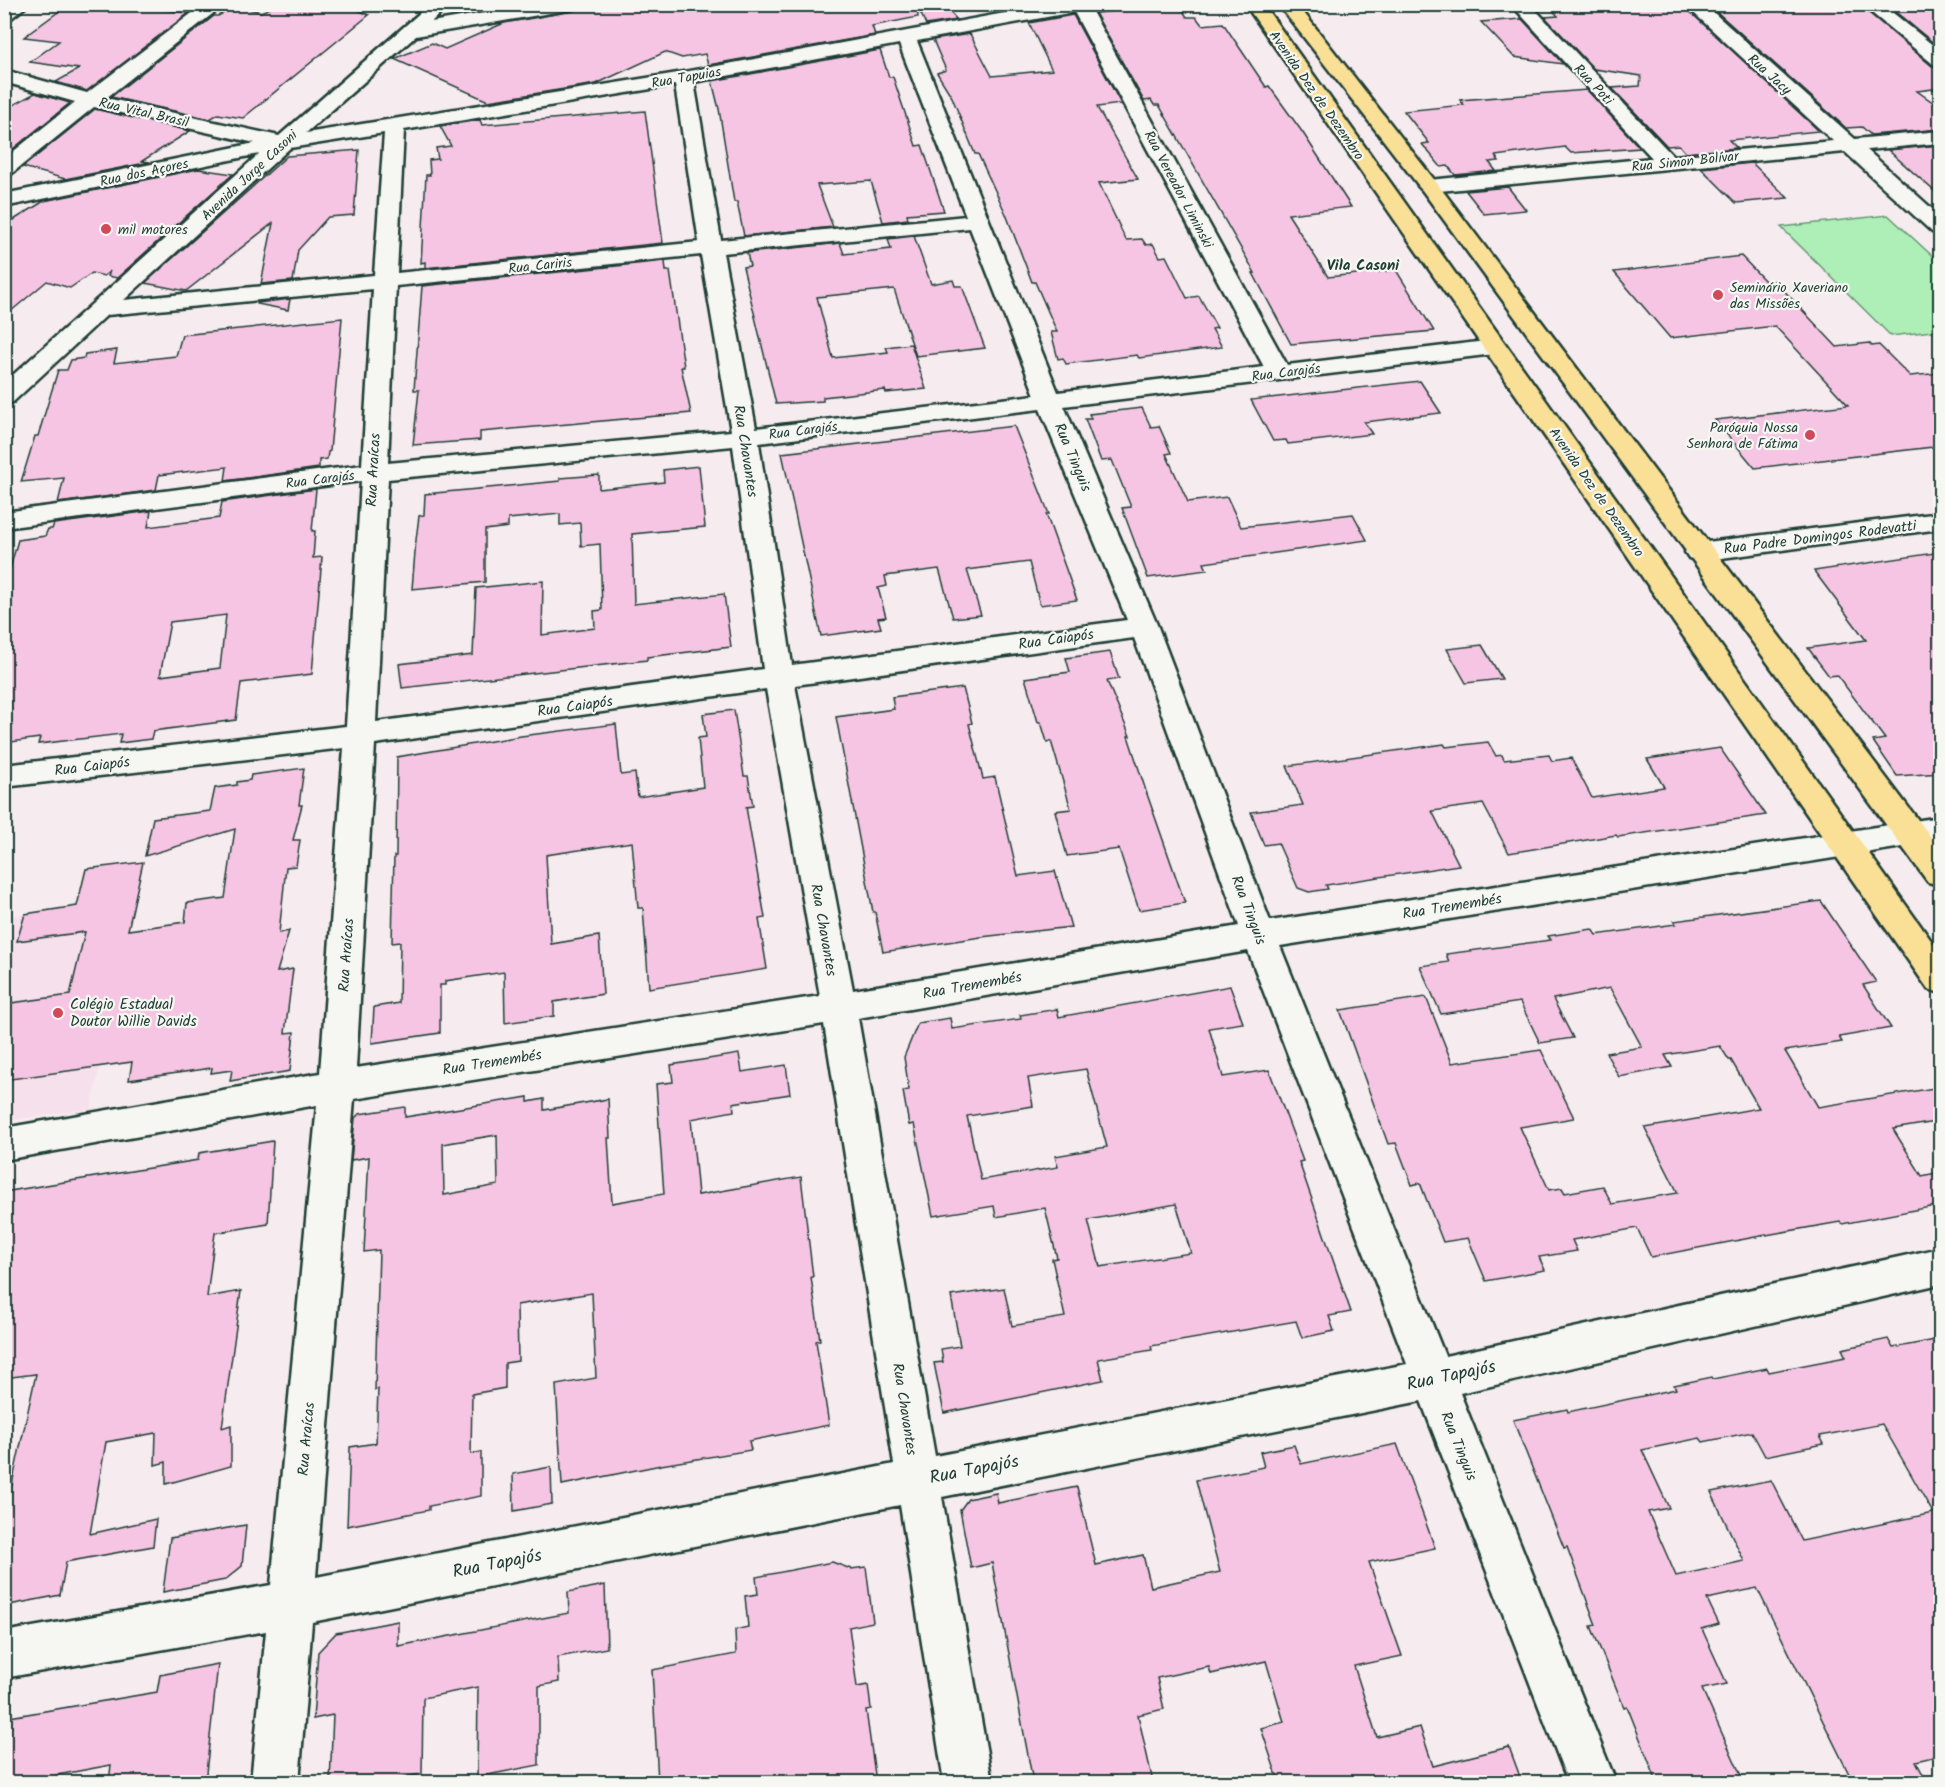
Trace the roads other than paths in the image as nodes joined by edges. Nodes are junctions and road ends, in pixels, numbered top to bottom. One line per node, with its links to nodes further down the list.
1 (20, 4): 12 (street)
2 (216, 4): 19 (street)
3 (443, 4): 13 (street); 14 (street, Avenida Jorge Casoni)
4 (573, 4): 13 (street)
5 (1254, 4): 38 (highway, Avenida Dez de Dezembro)
6 (1287, 4): 31 (highway, Avenida Dez de Dezembro)
7 (1520, 4): 28 (street, Rua Poti)
8 (1693, 4): 26 (street, Rua Jacy)
9 (1870, 4): 16 (street)
10 (1083, 5): 11 (street, Rua Tapuias); 39 (street, Rua Vereador Liminski)
11 (1049, 8): 15 (street, Rua Tapuias)
12 (4, 15)
13 (490, 18): 14 (street)
14 (408, 32): 20 (street, Avenida Jorge Casoni)
15 (906, 37): 18 (street, Rua Tapuias); 33 (street, Rua Tinguis)
16 (1941, 60)
17 (4, 76): 19 (street, Rua Vital Brasil)
18 (684, 78): 22 (street, Rua Tapuias); 35 (street, Rua Chavantes)
19 (90, 100): 21 (street, Rua Vital Brasil); 29 (street)
20 (313, 116): 22 (street); 23 (street); 25 (street, Avenida Jorge Casoni)
21 (201, 125): 23 (street, Rua Vital Brasil); 27 (street)
22 (383, 127): 25 (street, Rua Tapuias); 36 (street, Rua Araícas)
23 (253, 137): 25 (street, Rua Vital Brasil)
24 (1941, 137): 26 (street, Rua Simon Bolívar)
25 (284, 143): 27 (street, Rua dos Açores); 30 (street, Avenida Jorge Casoni)
26 (1848, 144): 28 (street, Rua Simon Bolívar); 34 (street, Rua Jacy)
27 (239, 153): 30 (street); 32 (street, Rua dos Açores)
28 (1668, 163): 31 (street, Rua Simon Bolívar)
29 (4, 170)
30 (248, 177): 37 (street, Avenida Jorge Casoni)
31 (1429, 186): 46 (highway, Avenida Dez de Dezembro)
32 (9, 202)
33 (978, 221): 35 (street, Rua Cariris); 41 (street, Rua Tinguis)
34 (1941, 227)
35 (711, 248): 36 (street, Rua Cariris); 42 (street, Rua Chavantes)
36 (384, 280): 37 (street, Rua Cariris); 43 (street, Rua Araícas)
37 (102, 309): 40 (street, Avenida Jorge Casoni)
38 (1494, 347): 39 (street, Rua Carajás); 52 (highway, Avenida Dez de Dezembro)
39 (1279, 373): 41 (street, Rua Carajás)
40 (4, 397)
41 (1049, 400): 42 (street, Rua Carajás); 47 (street, Rua Tinguis)
42 (745, 437): 43 (street, Rua Carajás); 48 (street, Rua Chavantes)
43 (373, 472): 44 (street, Rua Carajás); 49 (street, Rua Araícas)
44 (4, 520)
45 (1941, 521): 46 (street, Rua Padre Domingos Rodevatti)
46 (1699, 552): 51 (highway, Avenida Dez de Dezembro)
47 (1144, 627): 48 (street, Rua Caiapós); 54 (street, Rua Tinguis)
48 (778, 678): 49 (street, Rua Caiapós); 56 (street, Rua Chavantes)
49 (361, 735): 50 (street, Rua Caiapós); 57 (street, Rua Araícas)
50 (4, 777)
51 (1925, 831): 52 (street, Rua Tremembés); 53 (highway, Avenida Dez de Dezembro)
52 (1844, 844): 54 (street, Rua Tremembés); 55 (highway, Avenida Dez de Dezembro)
53 (1941, 873)
54 (1259, 936): 56 (street, Rua Tremembés); 60 (street, Rua Tinguis)
55 (1941, 979)
56 (838, 1008): 57 (street, Rua Tremembés); 61 (street, Rua Chavantes)
57 (337, 1086): 58 (street, Rua Tremembés); 62 (street, Rua Araícas)
58 (4, 1144)
59 (1941, 1266): 60 (street, Rua Tapajós)
60 (1433, 1379): 61 (street, Rua Tapajós); 66 (street, Rua Tinguis)
61 (917, 1480): 62 (street, Rua Tapajós); 65 (street, Rua Chavantes)
62 (291, 1604): 63 (street, Rua Tapajós); 64 (street, Rua Araícas)
63 (4, 1655)
64 (275, 1782)
65 (968, 1782)
66 (1592, 1782)

